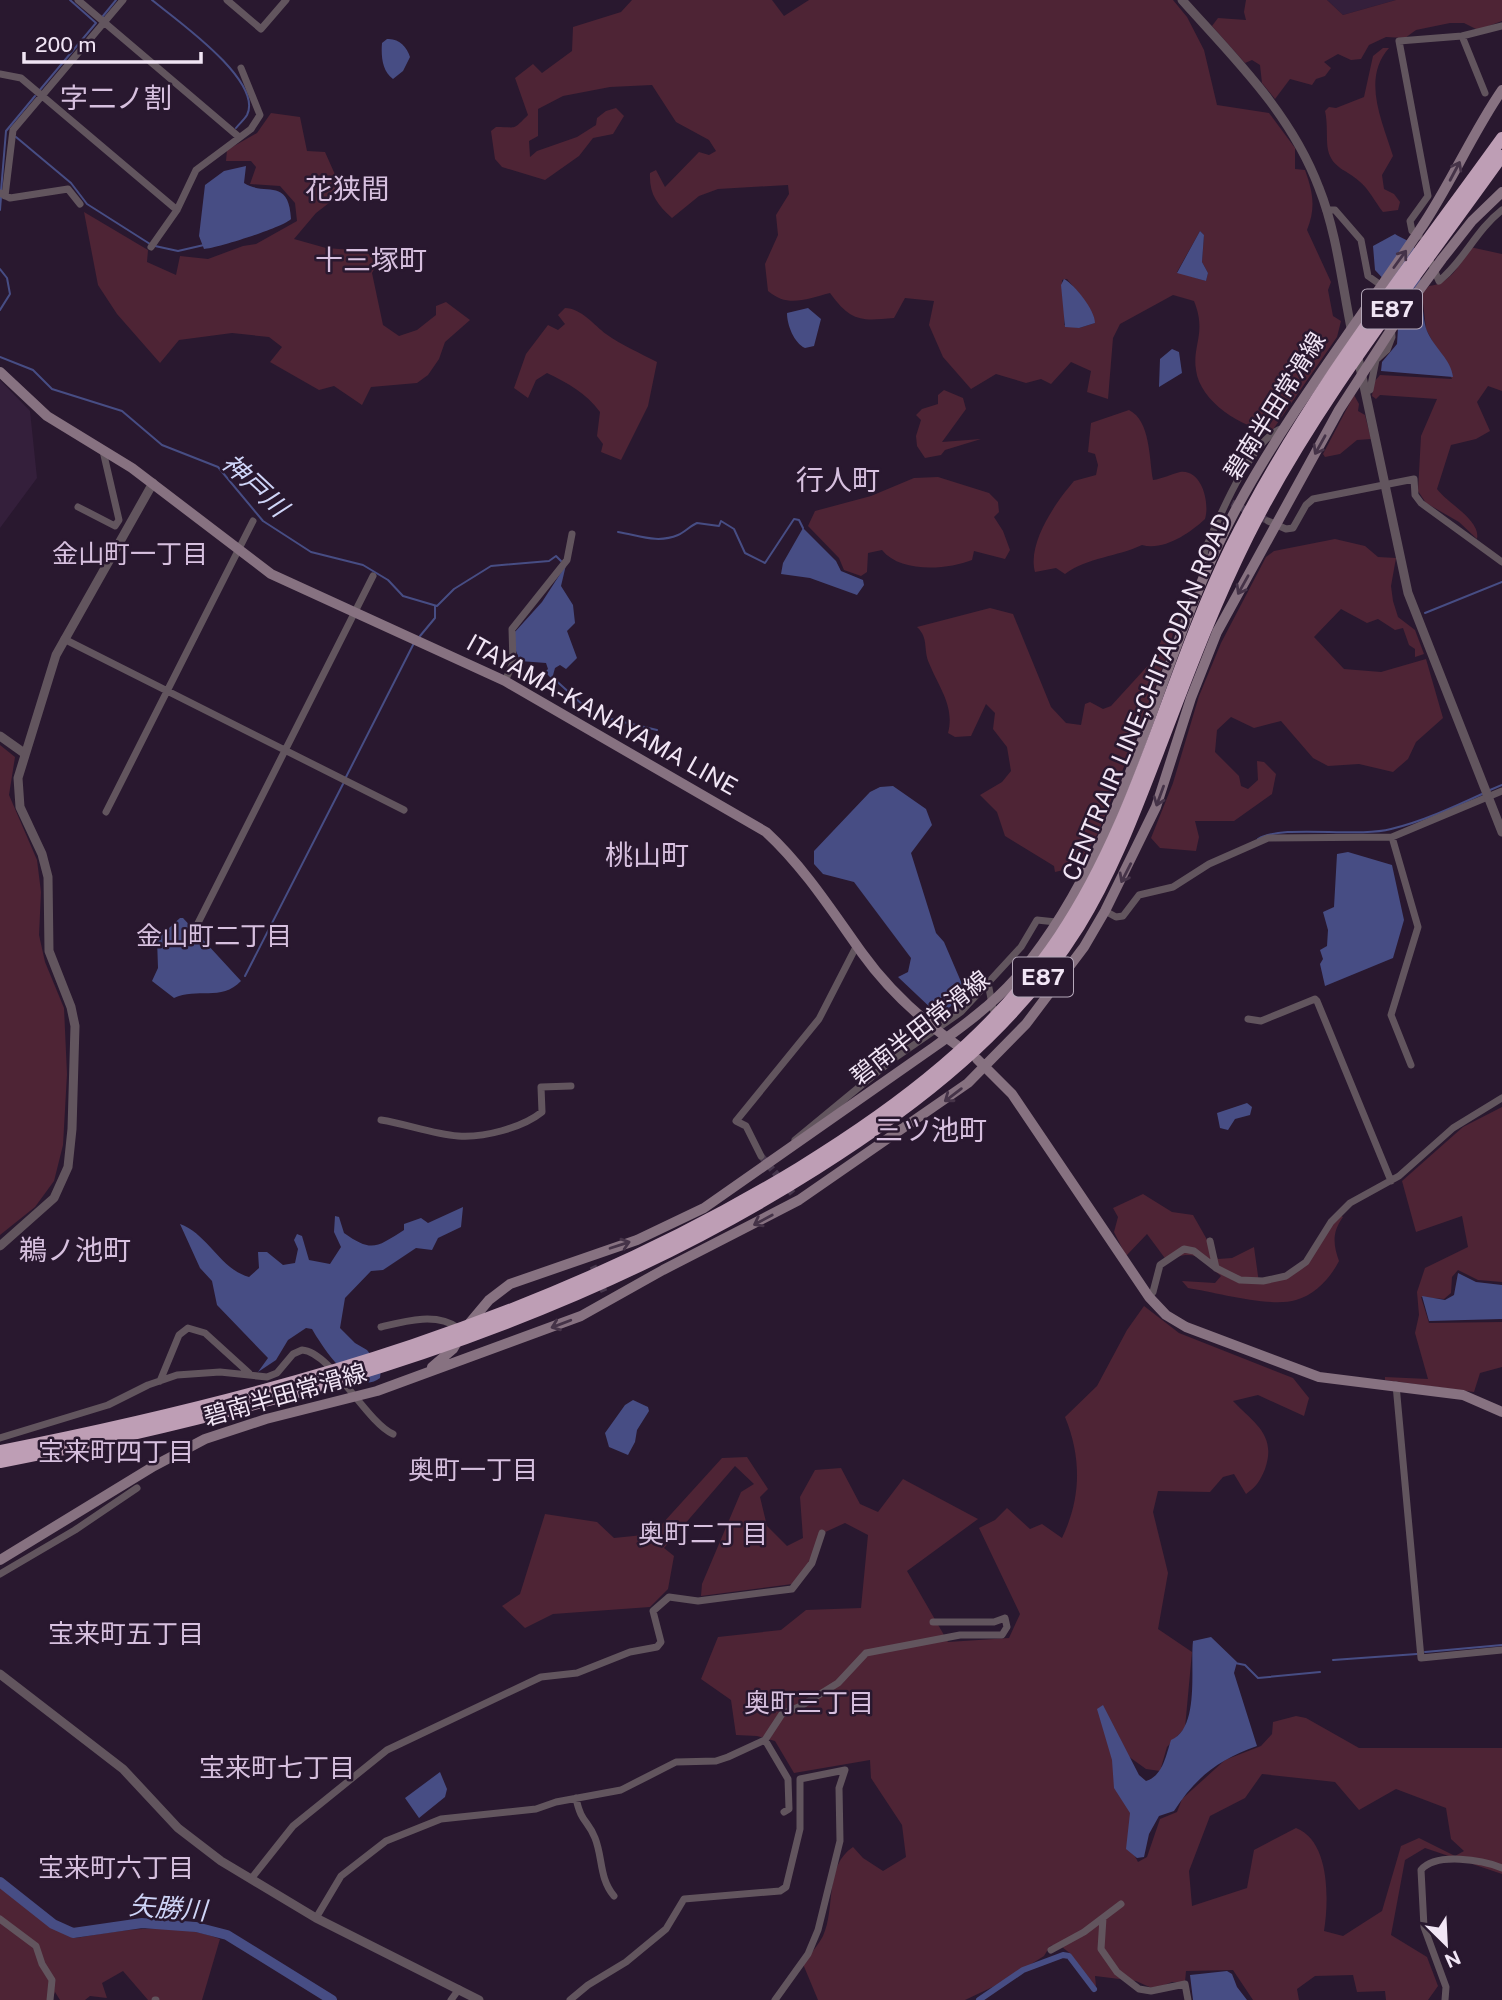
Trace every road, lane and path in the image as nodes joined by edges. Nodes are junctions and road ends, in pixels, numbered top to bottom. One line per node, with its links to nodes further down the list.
1 (78, 0): 6 (street)
2 (123, 0): 6 (street)
3 (227, 0): 4 (street)
4 (286, 0)
5 (1182, 0): 21 (street)
6 (104, 22): 12 (street); 14 (street)
7 (1502, 26): 8 (street)
8 (1462, 36): 11 (street); 22 (street)
9 (241, 68): 14 (street)
10 (0, 74): 12 (street)
11 (1485, 93)
12 (39, 94): 18 (street); 20 (street)
13 (1499, 96): 23 (main road, 碧南半田常滑線, one-way to 13)
14 (239, 137): 20 (street)
15 (1502, 138): 23 (highway, CENTRAIR LINE;CHITAODAN ROAD / E87)
16 (1502, 156): 23 (highway, CENTRAIR LINE;CHITAODAN ROAD / E87)
17 (1502, 192): 23 (main road, 碧南半田常滑線)
18 (2, 195): 19 (street)
19 (80, 204)
20 (177, 210): 24 (street)
21 (1326, 210): 26 (street); 26 (street)
22 (1502, 210)
23 (1432, 244): 27 (main road, 碧南半田常滑線, one-way to 23); 33 (main road, 碧南半田常滑線, one-way to 33); 75 (highway, CENTRAIR LINE;CHITAODAN ROAD / E87); 75 (highway, CENTRAIR LINE;CHITAODAN ROAD / E87)
24 (150, 247)
25 (0, 372): 28 (main road, ITAYAMA-KANAYAMA LINE)
26 (1365, 392): 30 (street)
27 (1284, 428): 37 (main road, 碧南半田常滑線); 37 (street)
28 (103, 451): 29 (main road, ITAYAMA-KANAYAMA LINE); 31 (street)
29 (153, 483): 35 (main road, ITAYAMA-KANAYAMA LINE); 40 (street)
30 (1385, 484): 33 (street); 36 (street); 47 (street)
31 (78, 507)
32 (253, 521): 35 (street)
33 (1272, 523): 52 (main road, 碧南半田常滑線, one-way to 52)
34 (572, 534): 41 (street)
35 (238, 551): 39 (main road, ITAYAMA-KANAYAMA LINE); 42 (street)
36 (1502, 562)
37 (1208, 568): 53 (main road, 碧南半田常滑線)
38 (373, 576): 39 (street)
39 (354, 614): 41 (main road, ITAYAMA-KANAYAMA LINE); 44 (street)
40 (64, 639): 42 (street); 45 (street)
41 (505, 681): 55 (main road, ITAYAMA-KANAYAMA LINE)
42 (167, 690): 44 (street); 49 (street)
43 (0, 736): 45 (street)
44 (285, 751): 48 (street); 54 (street)
45 (24, 753): 71 (street)
46 (1502, 791): 47 (street)
47 (1488, 797): 50 (street); 51 (street)
48 (404, 810)
49 (106, 812)
50 (1502, 832)
51 (1392, 837): 52 (street); 62 (street)
52 (1105, 911): 63 (main road, 碧南半田常滑線)
53 (1056, 922): 56 (street); 68 (main road, 碧南半田常滑線)
54 (198, 923)
55 (857, 945): 59 (main road, ITAYAMA-KANAYAMA LINE); 67 (street)
56 (988, 984): 57 (street); 59 (street)
57 (993, 1009)
58 (1248, 1019): 69 (street)
59 (936, 1028): 60 (main road, ITAYAMA-KANAYAMA LINE); 68 (street)
60 (958, 1046)
61 (977, 1059): 63 (main road)
62 (1411, 1065)
63 (987, 1066): 73 (main road); 76 (main road, 碧南半田常滑線, one-way to 76)
64 (572, 1086): 66 (street)
65 (1502, 1098): 69 (street)
66 (381, 1120)
67 (761, 1156)
68 (774, 1160): 75 (main road, 碧南半田常滑線, one-way to 68)
69 (1391, 1181): 72 (street)
70 (1210, 1241): 72 (street)
71 (0, 1246)
72 (1216, 1268): 73 (street)
73 (1149, 1297): 82 (main road)
74 (381, 1327): 75 (street)
75 (462, 1335): 76 (main road); 77 (highway, CENTRAIR LINE;CHITAODAN ROAD / E87); 77 (highway, CENTRAIR LINE;CHITAODAN ROAD / E87); 81 (main road, 碧南半田常滑線)
76 (472, 1355): 81 (main road, 碧南半田常滑線)
77 (394, 1358): 79 (highway, CENTRAIR LINE;CHITAODAN ROAD / E87)
78 (249, 1374): 80 (street); 80 (street); 84 (street)
79 (329, 1377): 86 (highway, CENTRAIR LINE;CHITAODAN ROAD / E87); 87 (highway, CENTRAIR LINE;CHITAODAN ROAD / E87)
80 (160, 1381): 85 (street)
81 (404, 1382): 90 (main road, 碧南半田常滑線)
82 (1396, 1385): 83 (main road); 93 (street)
83 (1502, 1412)
84 (393, 1434)
85 (0, 1438)
86 (0, 1451)
87 (0, 1462)
88 (137, 1489): 91 (street)
89 (822, 1532): 99 (street)
90 (0, 1560)
91 (0, 1574)
92 (933, 1622): 95 (street)
93 (1502, 1650)
94 (0, 1674): 99 (street)
95 (765, 1740): 96 (street); 97 (street)
96 (576, 1798): 100 (street); 102 (street)
97 (784, 1812)
98 (1502, 1868): 113 (street)
99 (251, 1879): 102 (street)
100 (614, 1896)
101 (1121, 1904): 103 (street)
102 (316, 1918): 106 (street)
103 (1103, 1918): 105 (street); 112 (street)
104 (0, 1919): 107 (street)
105 (1051, 1950)
106 (459, 1989): 108 (street); 109 (street)
107 (50, 2000)
108 (452, 2000)
109 (479, 2000)
110 (570, 2000): 111 (street)
111 (775, 2000)
112 (1188, 2000)
113 (1445, 2000)

